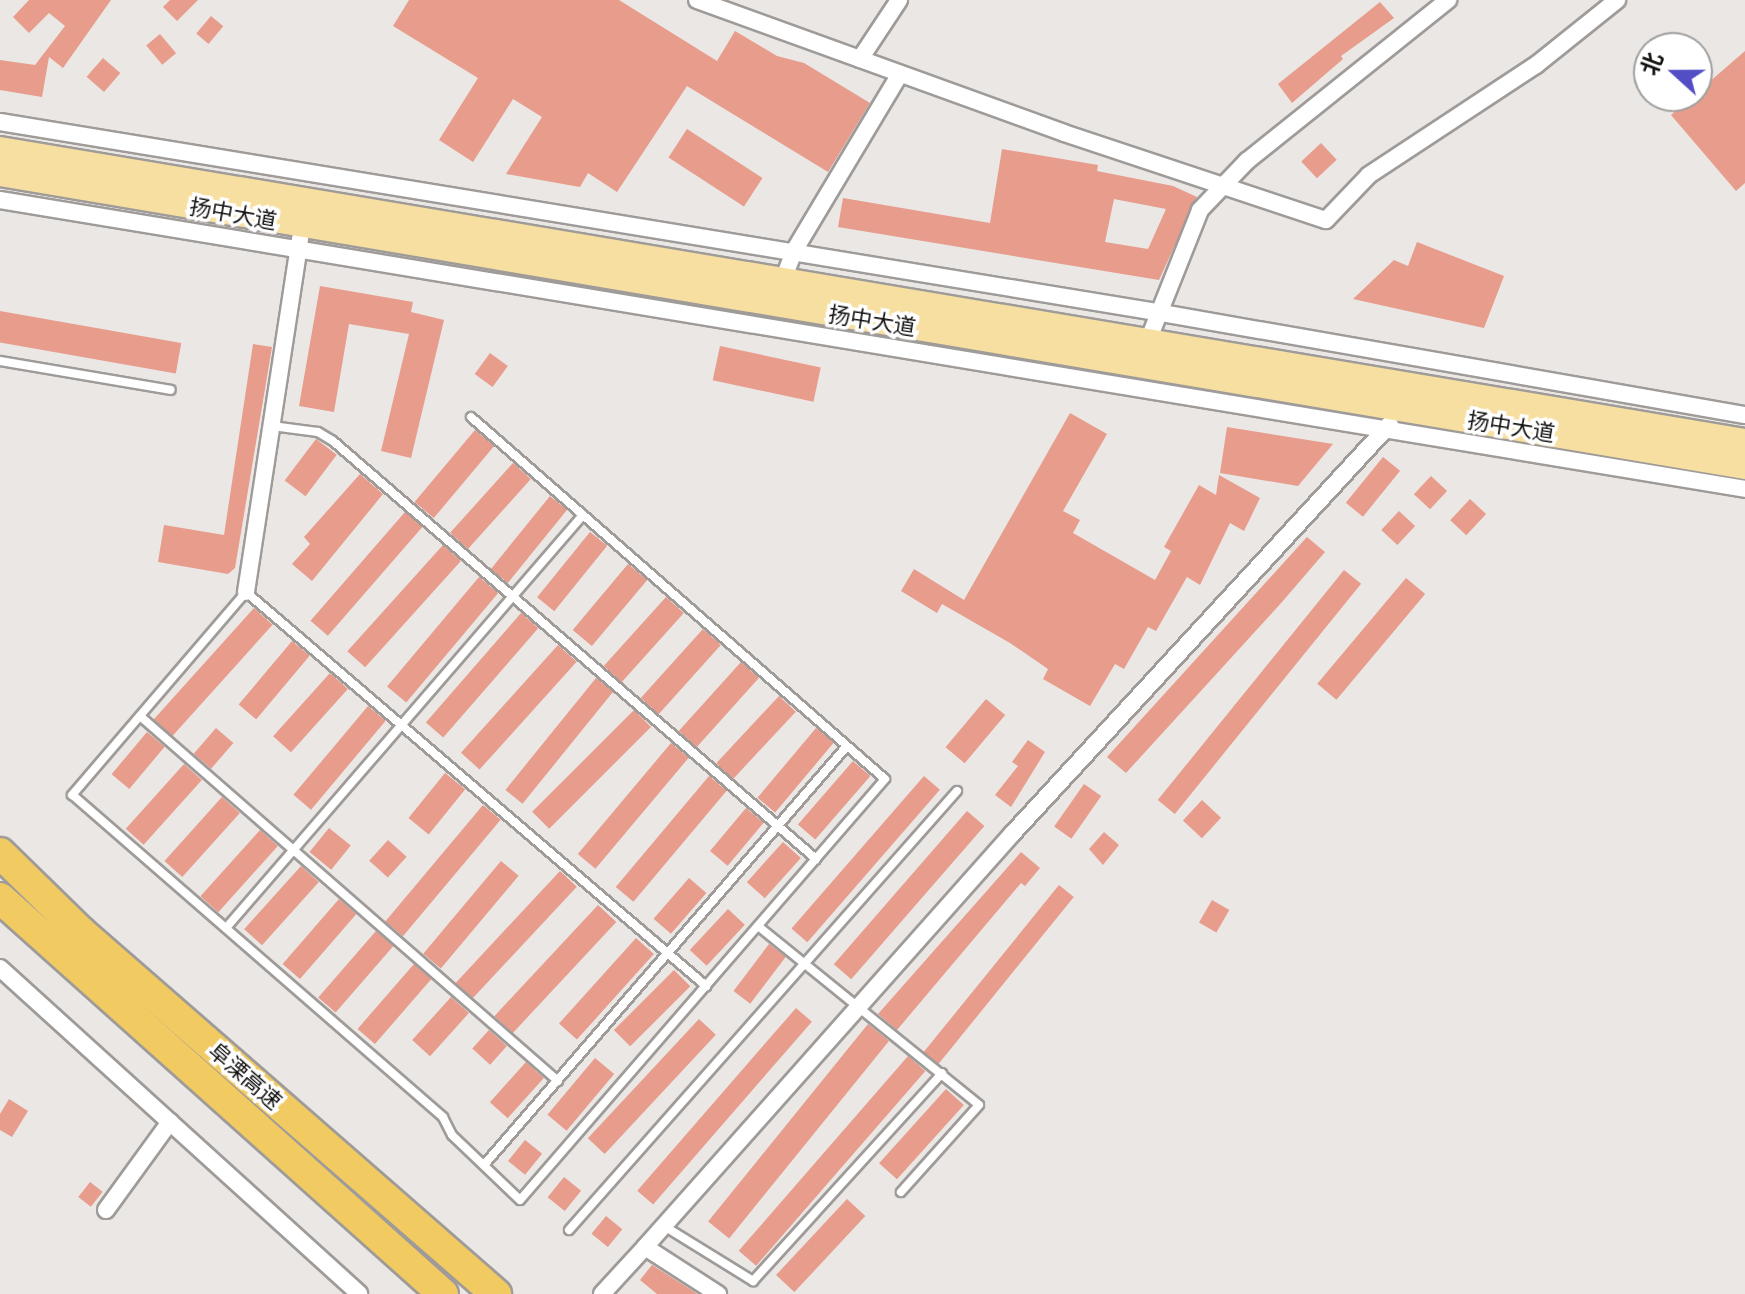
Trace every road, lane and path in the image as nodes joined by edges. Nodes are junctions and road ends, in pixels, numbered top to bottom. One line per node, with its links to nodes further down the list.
1 (697, 0): 5 (street)
2 (899, 0): 5 (street)
3 (1448, 0): 10 (street)
4 (1617, 0): 10 (street)
5 (860, 59): 6 (street)
6 (900, 74): 10 (street); 14 (street)
7 (0, 122): 14 (street)
8 (0, 150): 12 (main road, 扬中大道)
9 (0, 173): 12 (main road, 扬中大道)
10 (1223, 186): 17 (street)
11 (0, 200): 12 (street)
12 (302, 224): 13 (main road, 扬中大道); 21 (street); 24 (street)
13 (463, 241): 15 (main road, 扬中大道); 16 (main road, 扬中大道)
14 (794, 251): 15 (street); 17 (street)
15 (783, 280): 16 (main road); 18 (main road, 扬中大道)
16 (778, 306): 18 (main road, 扬中大道)
17 (1156, 312): 18 (street); 22 (street)
18 (1144, 353): 21 (main road, 扬中大道)
19 (0, 361): 20 (lane)
20 (171, 390)
21 (1394, 407): 25 (main road, 扬中大道); 26 (main road, 扬中大道); 27 (street); 46 (street)
22 (1745, 415)
23 (471, 417): 28 (lane)
24 (272, 426): 29 (street); 30 (lane)
25 (1745, 442)
26 (1745, 466)
27 (1745, 489)
28 (583, 515): 30 (lane); 33 (lane)
29 (246, 592): 31 (lane); 32 (lane)
30 (514, 596): 32 (lane); 35 (lane)
31 (140, 716): 36 (lane); 41 (lane)
32 (403, 723): 36 (lane); 42 (lane)
33 (847, 746): 35 (lane); 38 (lane)
34 (957, 791): 43 (lane)
35 (778, 827): 38 (lane); 42 (lane)
36 (294, 850): 41 (lane); 48 (lane)
37 (0, 853): 58 (highway, 阜溧高速)
38 (816, 859): 40 (lane)
39 (0, 898): 57 (highway, 阜溧高速)
40 (758, 926): 43 (lane); 45 (lane)
41 (226, 928): 50 (lane)
42 (670, 954): 45 (lane); 48 (lane)
43 (807, 966): 46 (lane); 54 (lane)
44 (0, 968): 49 (street)
45 (706, 986): 50 (lane)
46 (860, 1009): 47 (lane); 53 (street)
47 (942, 1073): 51 (lane); 53 (lane)
48 (558, 1081): 50 (lane)
49 (170, 1122): 52 (street); 56 (street)
50 (484, 1165)
51 (901, 1192)
52 (106, 1210)
53 (664, 1226): 55 (street)
54 (569, 1230)
55 (645, 1247): 59 (street); 60 (street)
56 (359, 1294)
57 (443, 1294)
58 (496, 1294)
59 (602, 1294)
60 (718, 1294)

